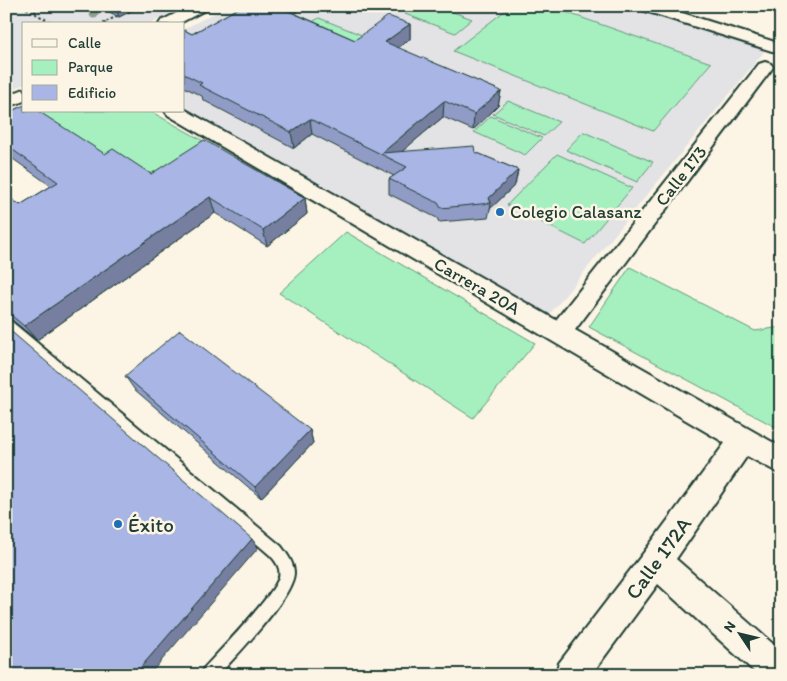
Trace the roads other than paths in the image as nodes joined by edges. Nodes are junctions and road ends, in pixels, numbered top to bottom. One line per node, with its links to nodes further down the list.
1 (202, 6): 3 (street)
2 (644, 6): 4 (street)
3 (170, 22)
4 (781, 45)
5 (765, 67): 10 (street, Calle 173)
6 (22, 95): 7 (street)
7 (6, 103)
8 (176, 112): 10 (street, Carrera 20A)
9 (6, 321): 15 (lane)
10 (560, 333): 11 (street, Carrera 20A)
11 (743, 439): 12 (street, Carrera 20A); 13 (street, Calle 172A)
12 (781, 461)
13 (656, 562): 14 (street); 16 (street, Calle 172A)
14 (781, 673)
15 (209, 675)
16 (571, 675)

